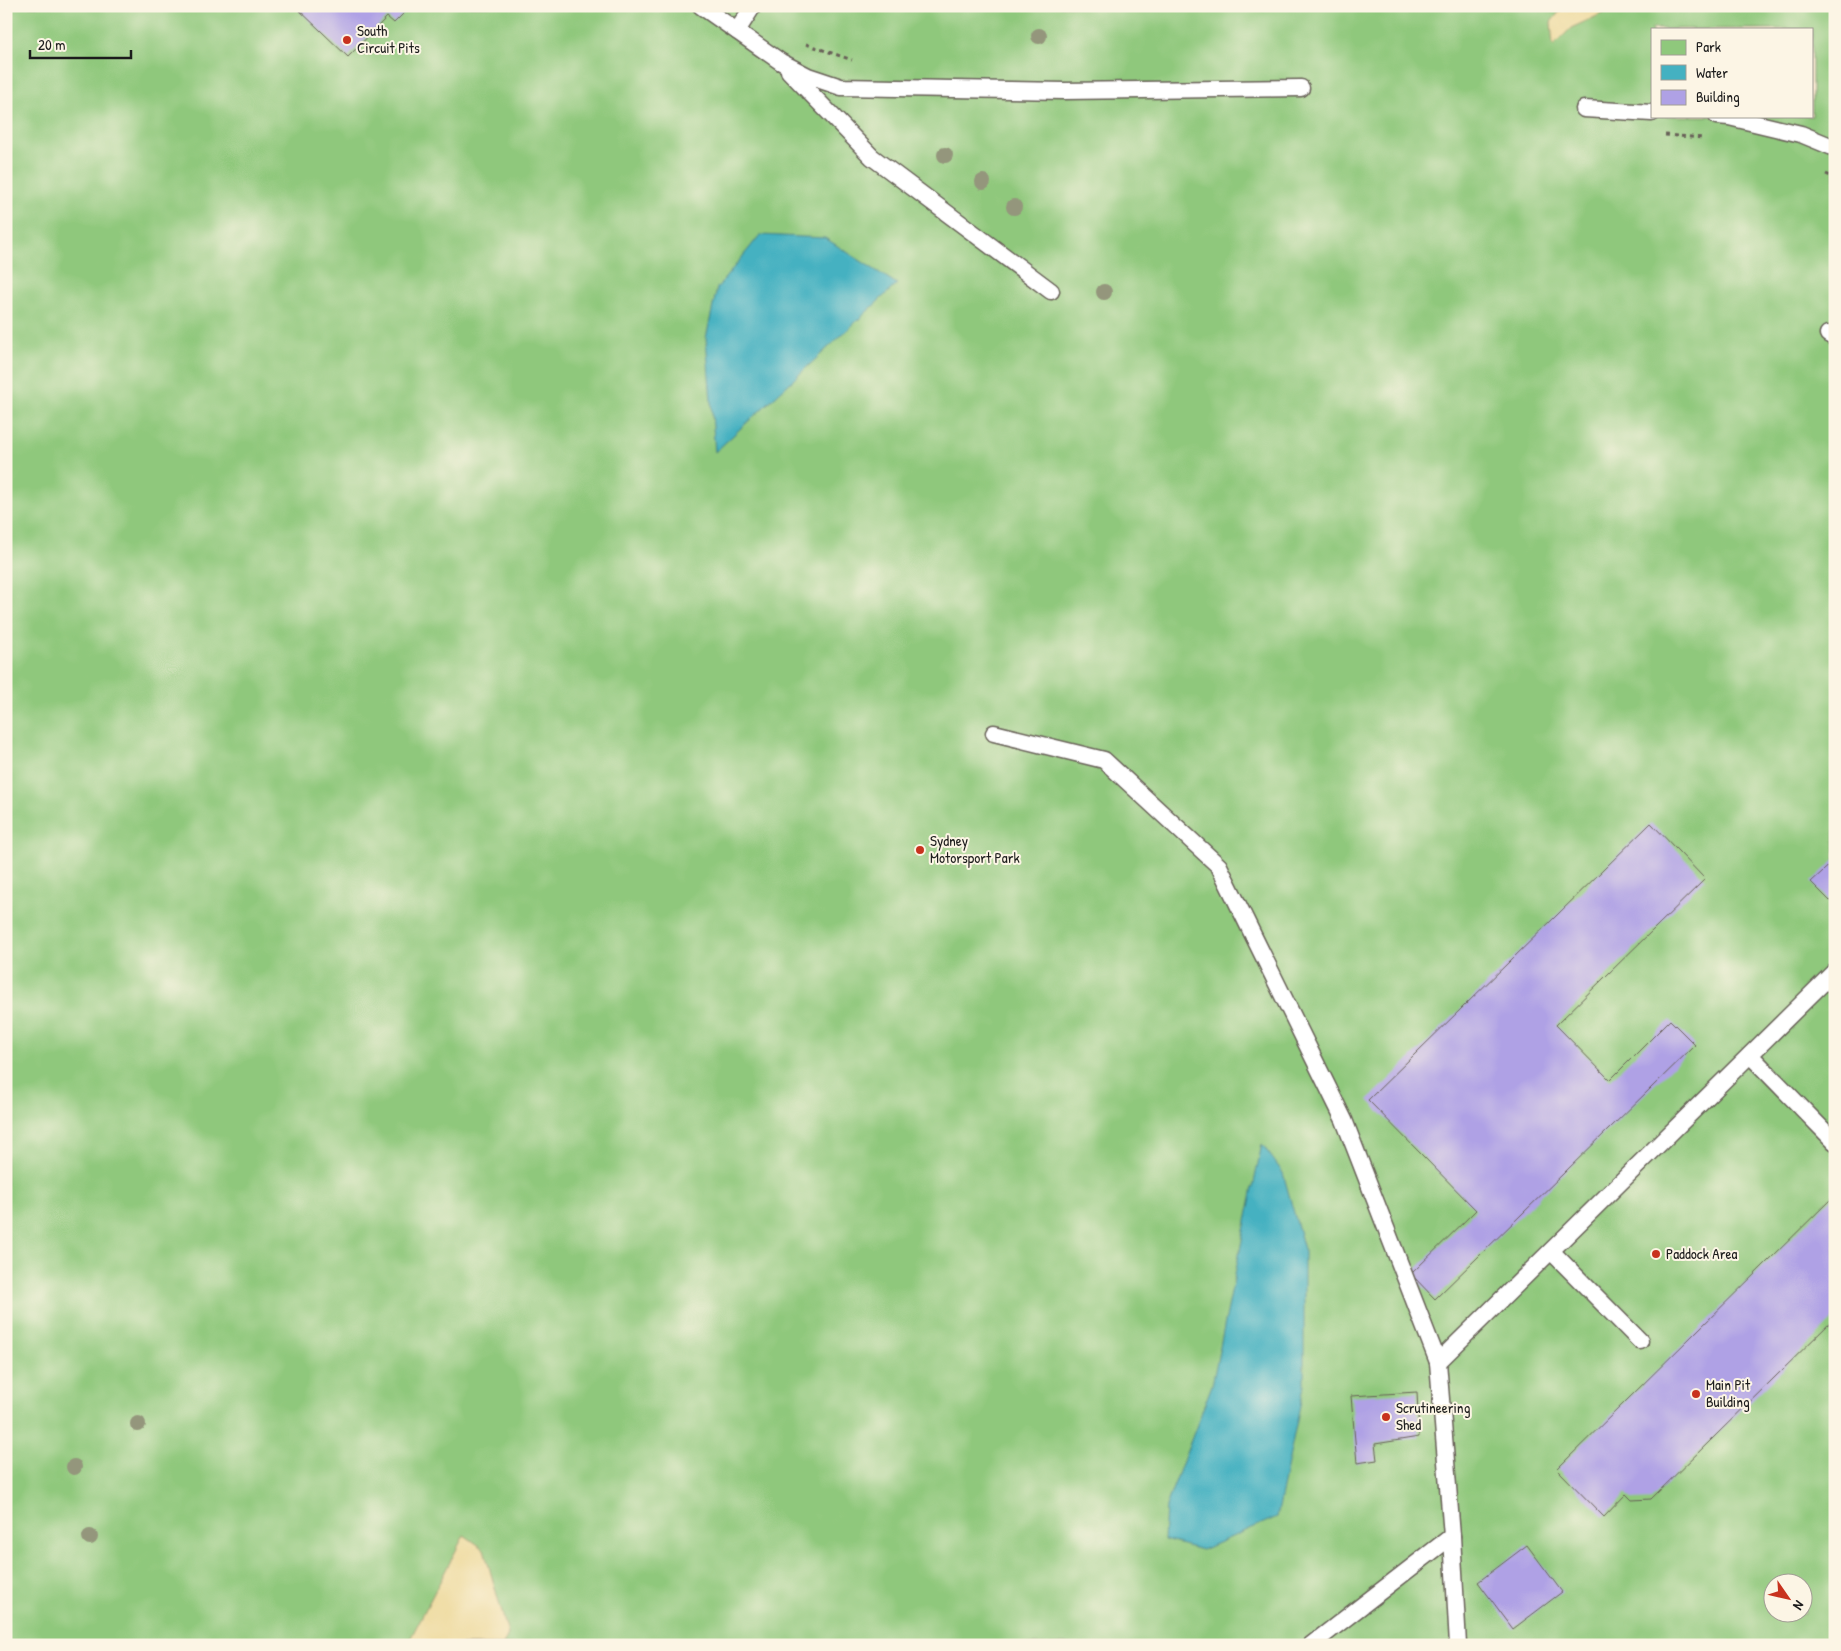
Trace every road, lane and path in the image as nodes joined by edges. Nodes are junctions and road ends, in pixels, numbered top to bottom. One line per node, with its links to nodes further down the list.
1 (701, 6): 3 (lane)
2 (753, 6): 3 (lane)
3 (737, 31): 4 (lane)
4 (781, 62): 5 (lane); 14 (lane)
5 (1301, 88)
6 (1584, 109): 7 (lane)
7 (1651, 113)
8 (1733, 118): 11 (lane)
9 (1662, 135): 10 (path)
10 (1708, 139)
11 (1835, 148)
12 (1818, 171): 13 (path)
13 (1835, 178)
14 (1051, 291)
15 (994, 733): 21 (lane)
16 (1835, 971): 17 (lane)
17 (1750, 1055): 18 (lane); 19 (lane)
18 (1835, 1142)
19 (1551, 1251): 20 (lane); 21 (lane)
20 (1640, 1341)
21 (1438, 1362): 22 (lane)
22 (1452, 1536): 23 (lane); 24 (lane)
23 (1312, 1645)
24 (1458, 1645)

